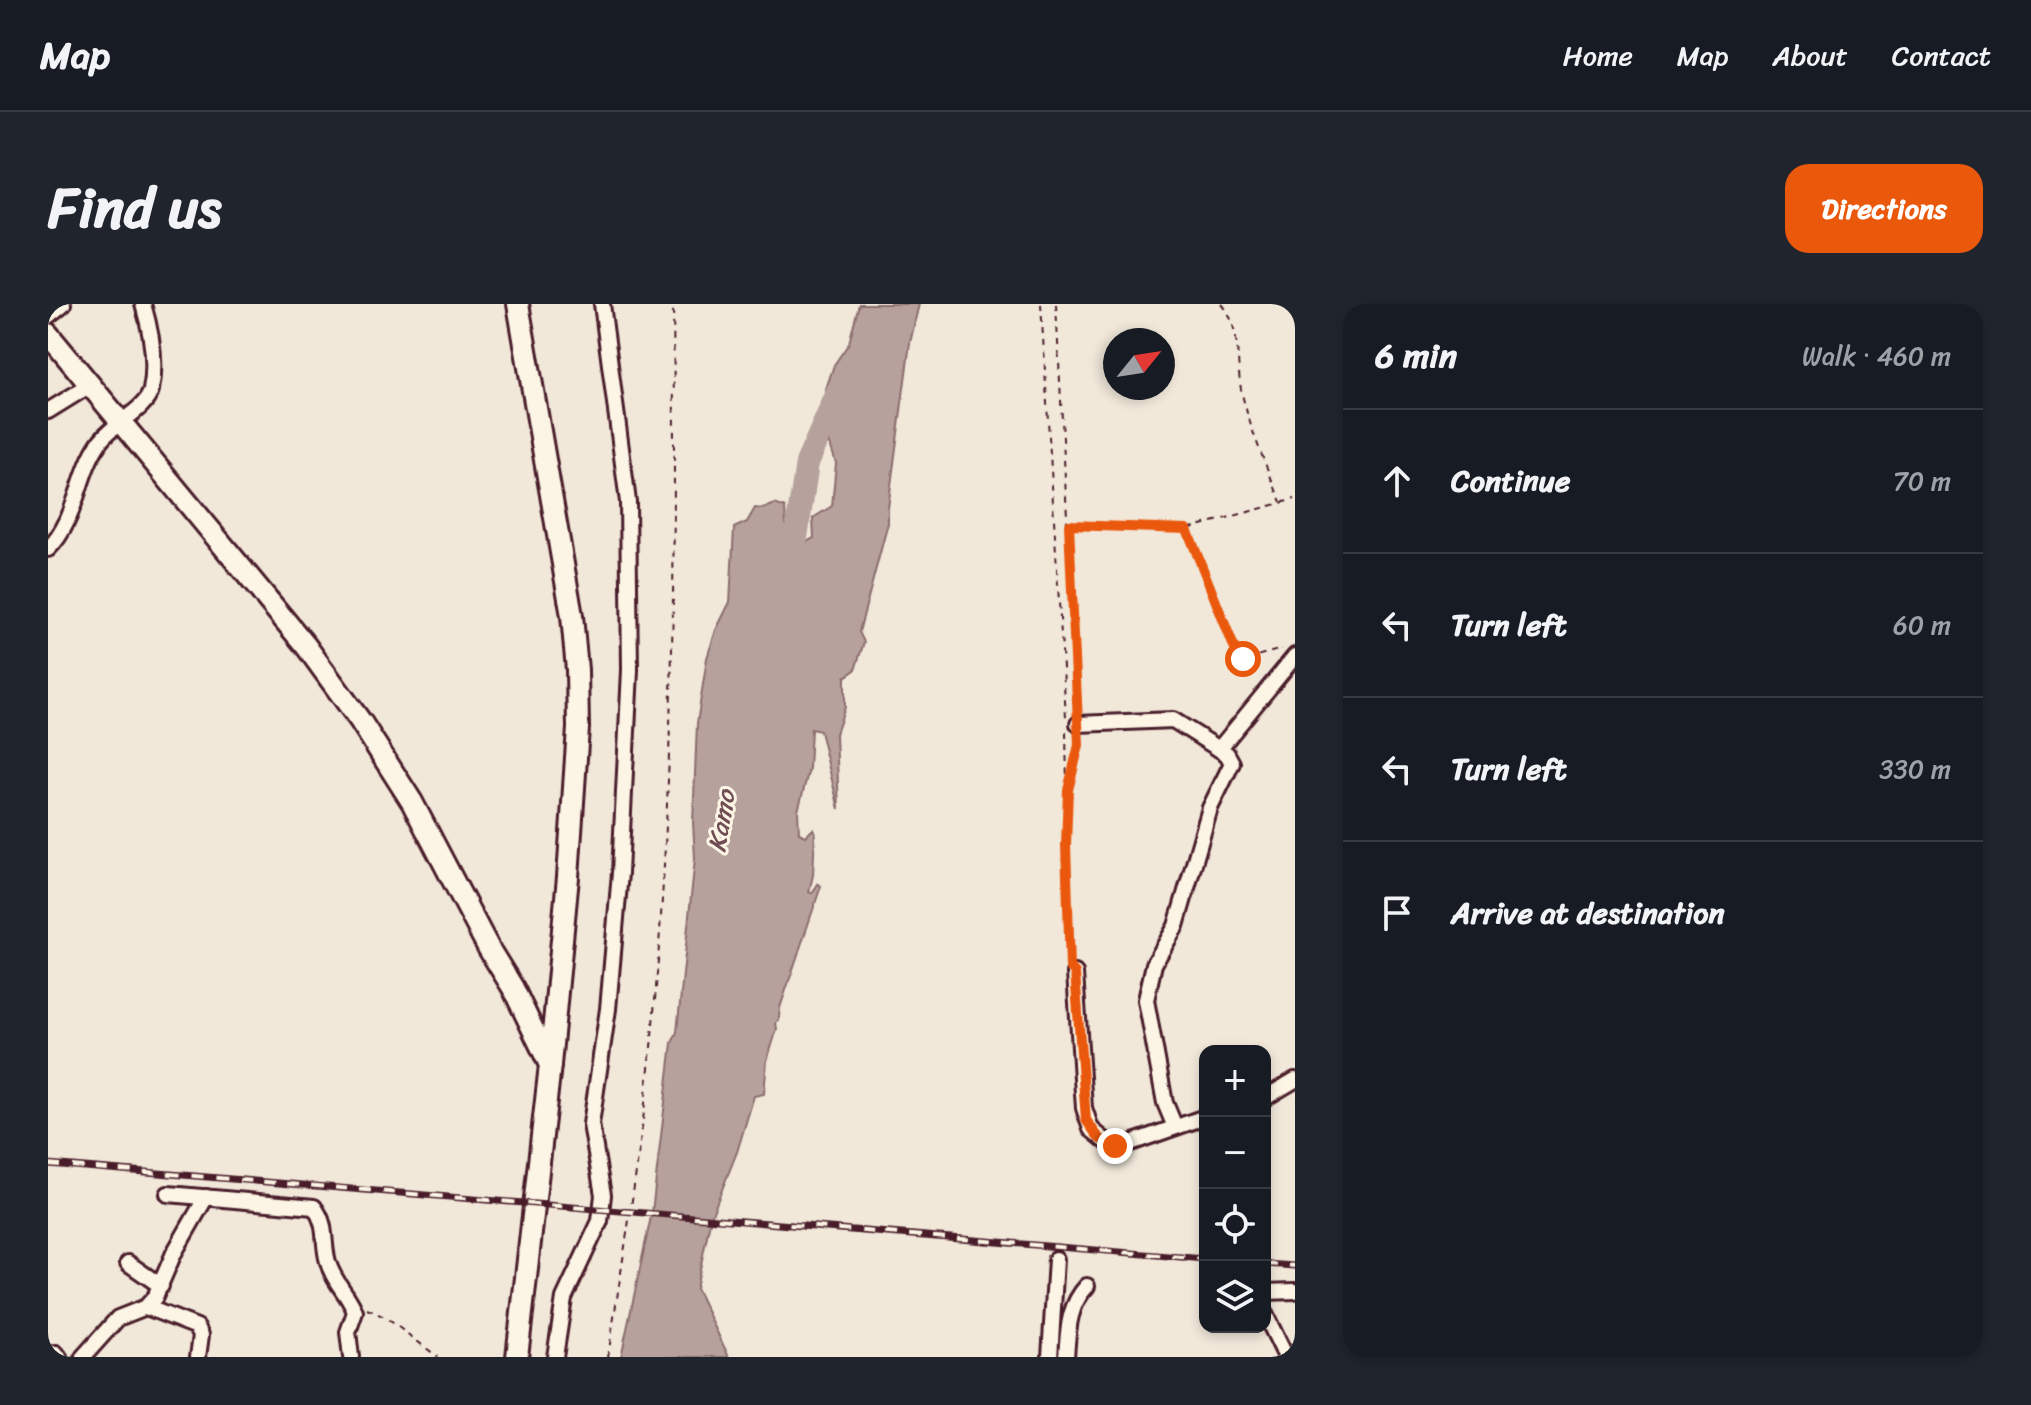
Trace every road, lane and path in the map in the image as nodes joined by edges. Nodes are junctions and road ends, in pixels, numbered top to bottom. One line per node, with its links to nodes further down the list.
1 (63, 304): 9 (street)
2 (143, 304): 13 (street)
3 (518, 304): 25 (street)
4 (602, 304): 48 (street)
5 (673, 304): 49 (path)
6 (1041, 304): 23 (path)
7 (1056, 304): 16 (path)
8 (1222, 304): 15 (path)
9 (48, 316)
10 (48, 334): 11 (street)
11 (90, 385): 12 (street); 13 (street)
12 (48, 411)
13 (119, 421): 18 (street); 26 (street)
14 (1295, 499): 15 (path)
15 (1282, 503): 17 (path)
16 (1069, 525): 17 (path); 21 (path)
17 (1187, 529): 19 (path)
18 (48, 549)
19 (1295, 646)
20 (1295, 656): 22 (street)
21 (1078, 724): 22 (street); 23 (path)
22 (1219, 749): 31 (street)
23 (1068, 790): 24 (path)
24 (1075, 973): 31 (street)
25 (557, 986): 26 (street); 27 (street)
26 (513, 988): 27 (street)
27 (550, 1065): 47 (street)
28 (1295, 1080): 29 (street)
29 (1271, 1094)
30 (1199, 1119): 31 (street)
31 (1175, 1127)
32 (168, 1194): 33 (street)
33 (206, 1197): 36 (street); 41 (street)
34 (1056, 1259): 50 (street)
35 (128, 1263): 36 (street)
36 (161, 1286): 40 (street)
37 (1087, 1286): 51 (street)
38 (1295, 1291): 39 (street)
39 (1271, 1292)
40 (146, 1307): 43 (street); 44 (street)
41 (354, 1309): 45 (street); 46 (path)
42 (1271, 1326): 52 (street)
43 (83, 1357)
44 (198, 1357)
45 (351, 1357)
46 (438, 1357)
47 (517, 1357)
48 (555, 1357)
49 (608, 1357)
50 (1050, 1357)
51 (1066, 1357)
52 (1286, 1357)

